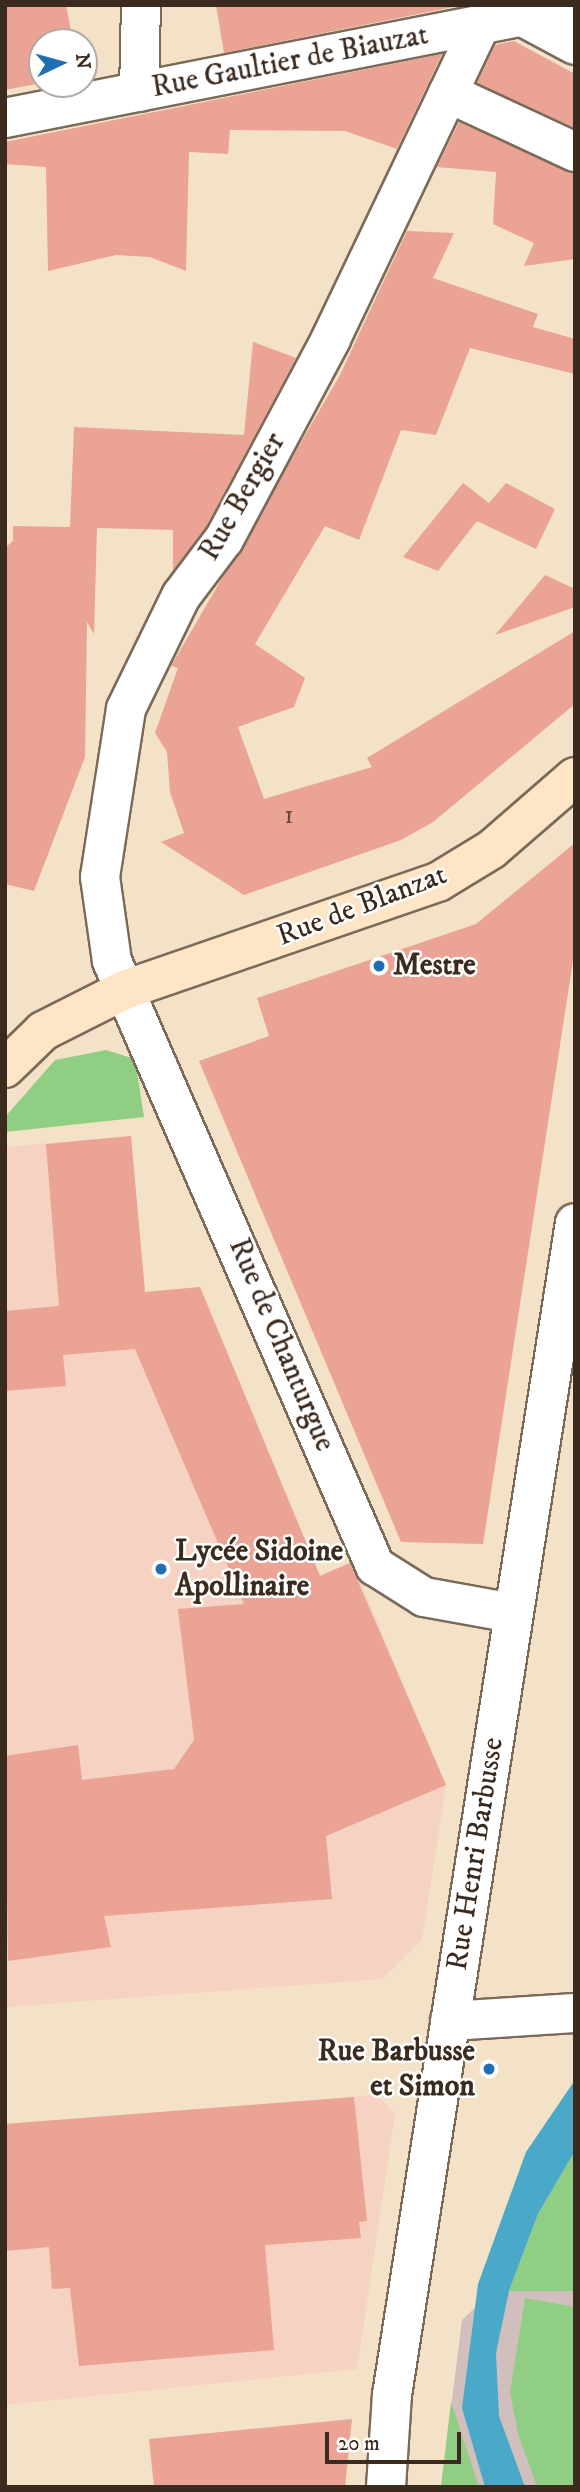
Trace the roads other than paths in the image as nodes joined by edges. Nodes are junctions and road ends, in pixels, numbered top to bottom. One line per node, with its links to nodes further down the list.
1 (141, 5): 5 (street)
2 (575, 6): 3 (street, Rue Gaultier de Biauzat)
3 (508, 16): 4 (street); 5 (street, Rue Gaultier de Biauzat); 6 (street, Rue Bergier)
4 (575, 45)
5 (139, 92): 7 (street, Rue Gaultier de Biauzat)
6 (449, 93): 8 (street); 10 (street, Rue Bergier)
7 (5, 118)
8 (575, 152)
9 (575, 777): 10 (street, Rue de Blanzat)
10 (124, 990): 11 (street, Rue de Blanzat); 13 (street, Rue de Chanturgue)
11 (5, 1068)
12 (575, 1223): 13 (street, Rue Henri Barbusse)
13 (513, 1613): 15 (street, Rue Henri Barbusse)
14 (575, 2013): 15 (street)
15 (450, 2021): 16 (street, Rue Henri Barbusse)
16 (386, 2487)

